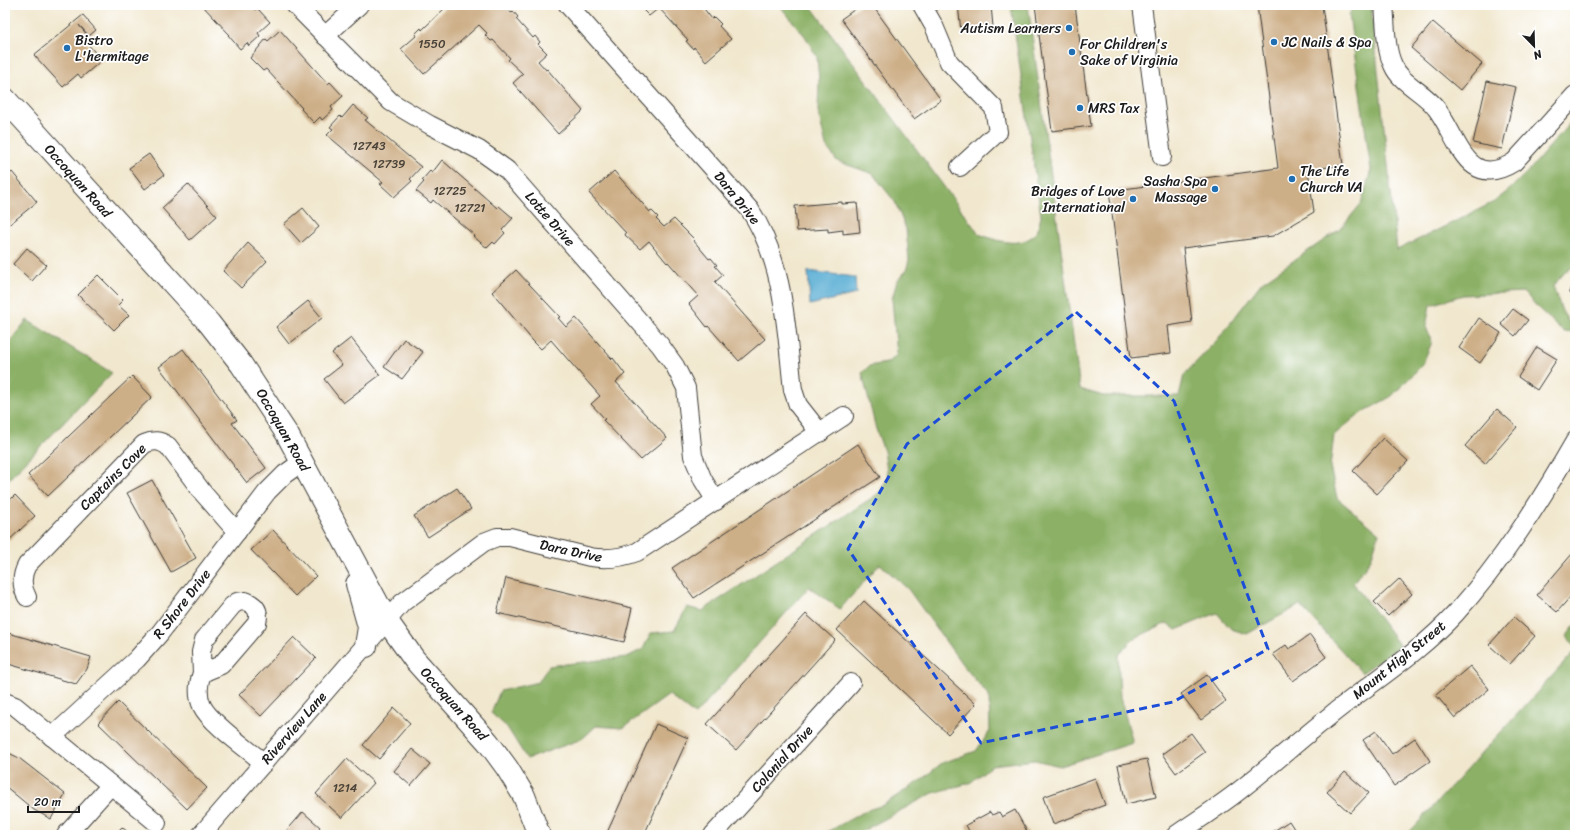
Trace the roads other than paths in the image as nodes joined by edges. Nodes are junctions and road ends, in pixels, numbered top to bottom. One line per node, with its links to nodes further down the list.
1 (295, 5): 7 (street, Lotte Drive)
2 (359, 5): 7 (street)
3 (568, 5): 13 (street, Dara Drive)
4 (922, 5): 11 (street)
5 (1142, 5): 10 (street)
6 (1384, 5): 8 (street)
7 (325, 36): 16 (street, Lotte Drive)
8 (1575, 95)
9 (5, 99): 15 (street, Occoquan Road)
10 (1162, 157)
11 (960, 167)
12 (844, 416): 13 (street, Dara Drive)
13 (820, 433): 16 (street, Dara Drive)
14 (1575, 441): 33 (street, Mount High Street)
15 (302, 462): 17 (street, R Shore Drive); 18 (street, Occoquan Road)
16 (716, 501): 20 (street, Dara Drive)
17 (237, 532): 19 (street, Captains Cove); 25 (street, R Shore Drive)
18 (344, 539): 20 (street, Occoquan Road); 21 (street)
19 (28, 597)
20 (387, 620): 21 (street, Riverview Lane); 31 (street, Occoquan Road)
21 (366, 646): 26 (street, Riverview Lane)
22 (202, 673): 26 (street)
23 (851, 683): 32 (street, Colonial Drive)
24 (5, 702): 25 (street)
25 (52, 737): 27 (street)
26 (264, 763): 30 (street, Riverview Lane)
27 (111, 785): 28 (street); 29 (street)
28 (157, 823)
29 (66, 835)
30 (201, 835)
31 (539, 835)
32 (712, 835)
33 (1176, 835)

